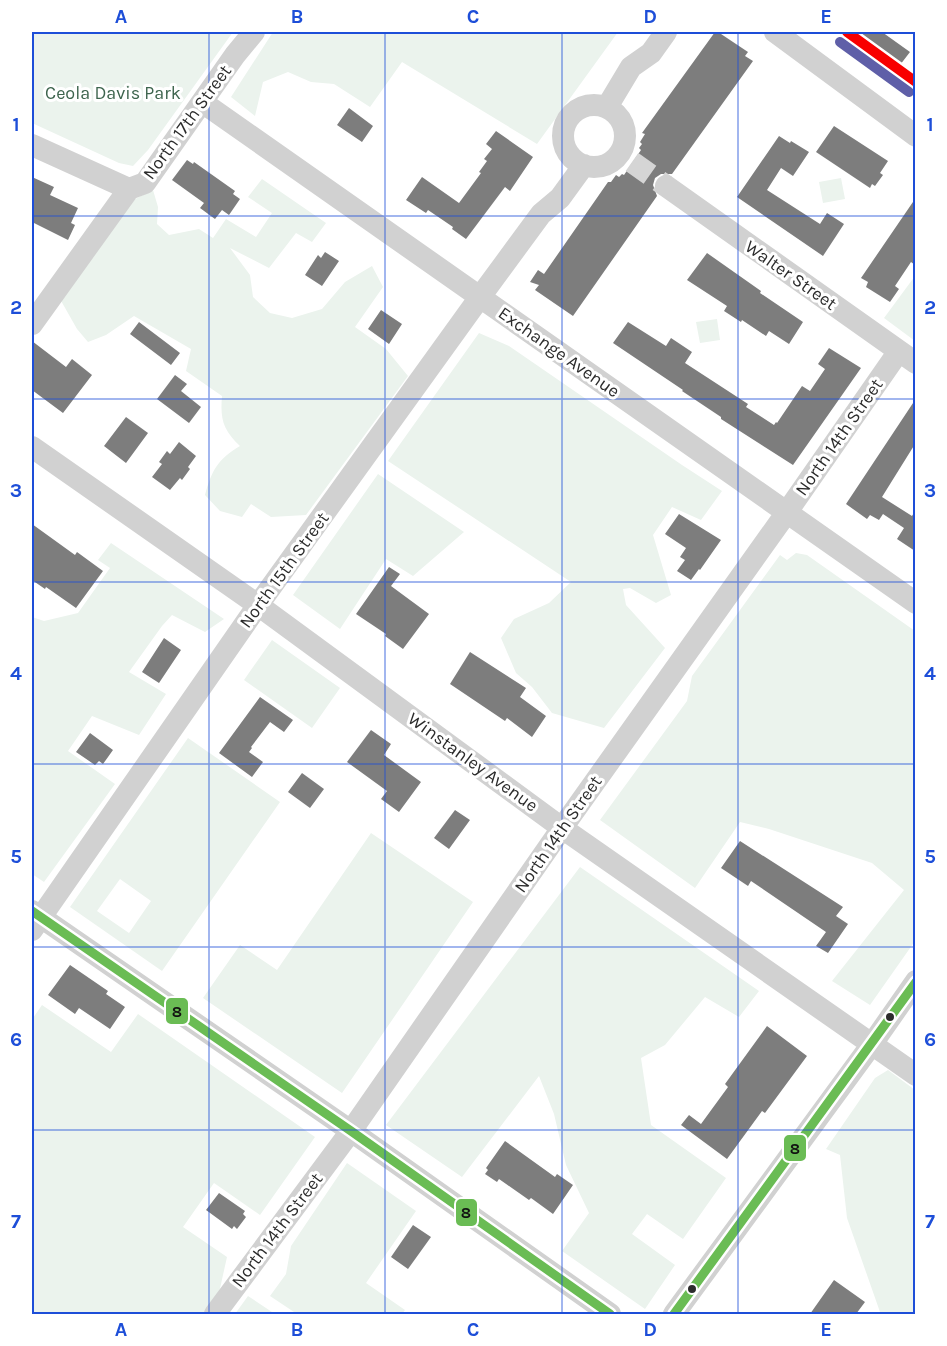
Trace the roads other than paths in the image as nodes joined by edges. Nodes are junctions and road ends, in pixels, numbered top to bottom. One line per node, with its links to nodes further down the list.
1 (254, 32): 4 (street, North 17th Street)
2 (666, 32): 5 (street)
3 (774, 32): 6 (street)
4 (202, 102): 10 (street, North 17th Street); 11 (street, Exchange Avenue)
5 (612, 111): 8 (street); 8 (street)
6 (915, 136)
7 (32, 145): 10 (street)
8 (577, 161): 11 (street, North 15th Street)
9 (666, 186): 13 (street, Walter Street)
10 (129, 189): 12 (street, North 17th Street)
11 (480, 297): 15 (street, Exchange Avenue); 17 (street, North 15th Street)
12 (32, 324)
13 (907, 357): 15 (street, North 14th Street)
14 (32, 447): 17 (street, Winstanley Avenue)
15 (787, 512): 16 (street, Exchange Avenue); 18 (street, North 14th Street)
16 (915, 603)
17 (258, 605): 18 (street, Winstanley Avenue); 19 (street, North 15th Street)
18 (562, 828): 21 (street, Winstanley Avenue); 23 (street, North 14th Street)
19 (34, 920): 23 (street)
20 (915, 981): 21 (street)
21 (872, 1044): 22 (street, Winstanley Avenue); 26 (street)
22 (915, 1075)
23 (351, 1131): 24 (street, North 14th Street); 25 (street)
24 (215, 1314)
25 (609, 1314)
26 (674, 1314)

